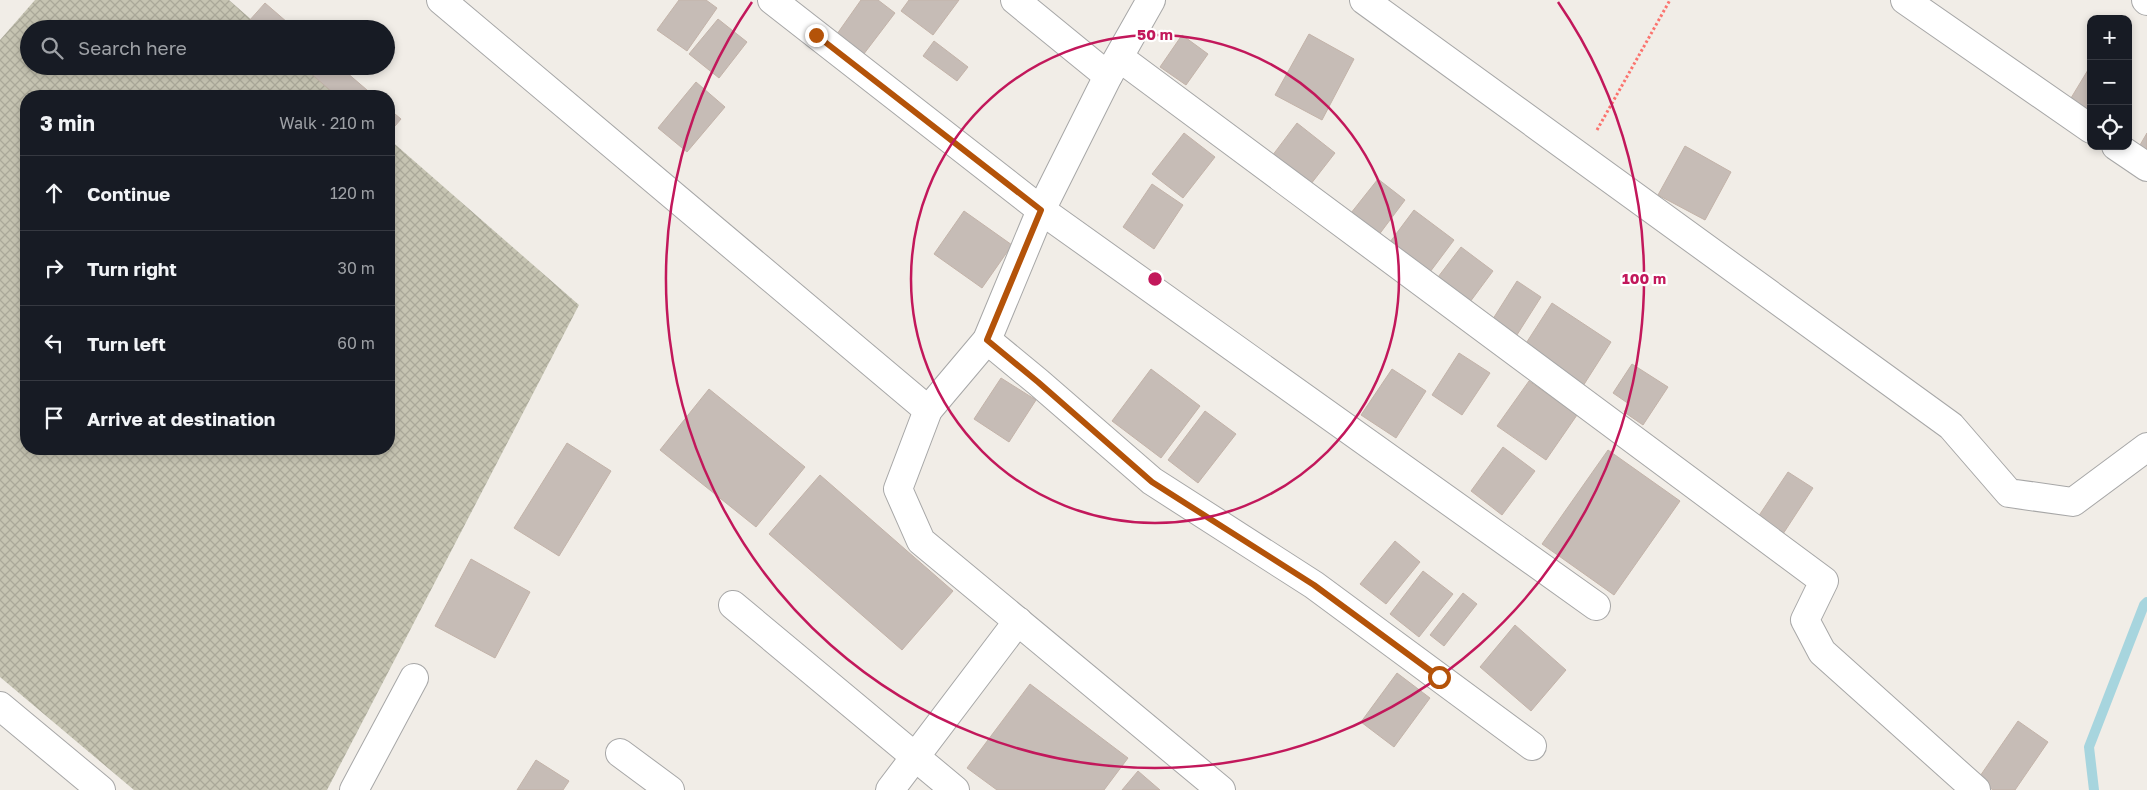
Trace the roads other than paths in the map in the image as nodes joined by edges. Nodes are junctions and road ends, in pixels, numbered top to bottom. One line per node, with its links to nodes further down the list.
1 (441, 0): 13 (street)
2 (772, 0): 11 (street)
3 (1015, 0): 7 (street)
4 (1151, 0): 7 (street)
5 (1364, 0): 14 (street)
6 (1905, 0): 8 (street)
7 (1114, 67): 11 (street); 29 (street)
8 (2087, 126)
9 (2122, 150): 10 (street)
10 (2147, 167)
11 (1041, 210): 12 (street); 16 (street)
12 (987, 340): 13 (street); 20 (street)
13 (928, 410): 17 (street)
14 (2147, 447)
15 (733, 605): 22 (street)
16 (1596, 606)
17 (1018, 621): 22 (street); 28 (street)
18 (414, 678): 24 (street)
19 (0, 706): 23 (street)
20 (1532, 746)
21 (620, 753): 25 (street)
22 (915, 757): 26 (street); 27 (street)
23 (101, 790)
24 (354, 790)
25 (670, 790)
26 (890, 790)
27 (955, 790)
28 (1221, 790)
29 (1976, 790)

